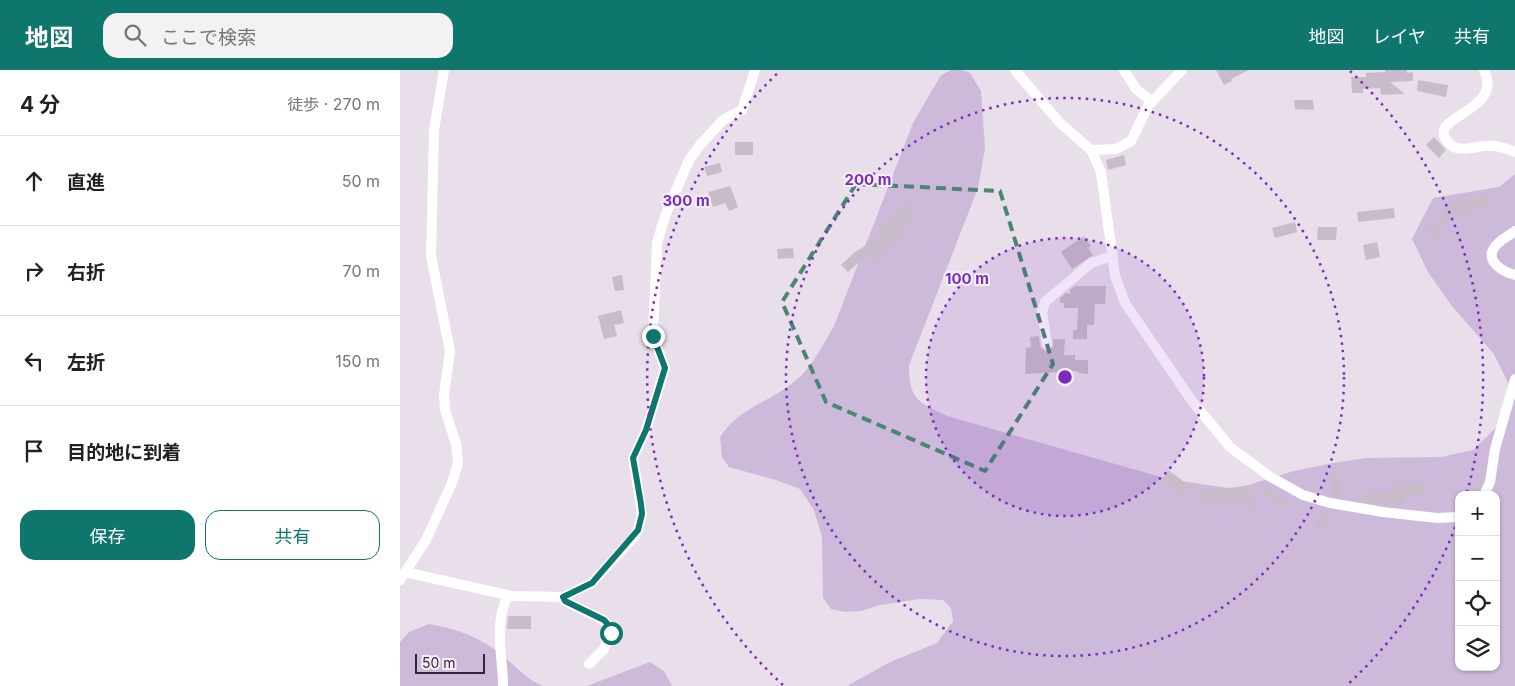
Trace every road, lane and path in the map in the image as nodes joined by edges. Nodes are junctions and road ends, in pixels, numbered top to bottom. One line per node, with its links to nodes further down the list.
1 (444, 70): 17 (street)
2 (755, 70): 19 (street)
3 (1014, 70): 8 (street)
4 (1124, 70): 7 (street)
5 (1182, 70): 7 (street)
6 (1484, 70): 9 (street)
7 (1152, 101): 8 (street)
8 (1091, 150): 11 (street)
9 (1515, 152)
10 (1515, 231): 12 (street)
11 (1112, 256): 13 (street); 16 (street)
12 (1515, 275)
13 (1047, 344)
14 (1515, 379): 15 (street)
15 (1486, 491)
16 (1455, 517)
17 (403, 576): 18 (street)
18 (508, 596): 19 (street); 21 (street)
19 (563, 597): 20 (street)
20 (589, 664)
21 (503, 686)

